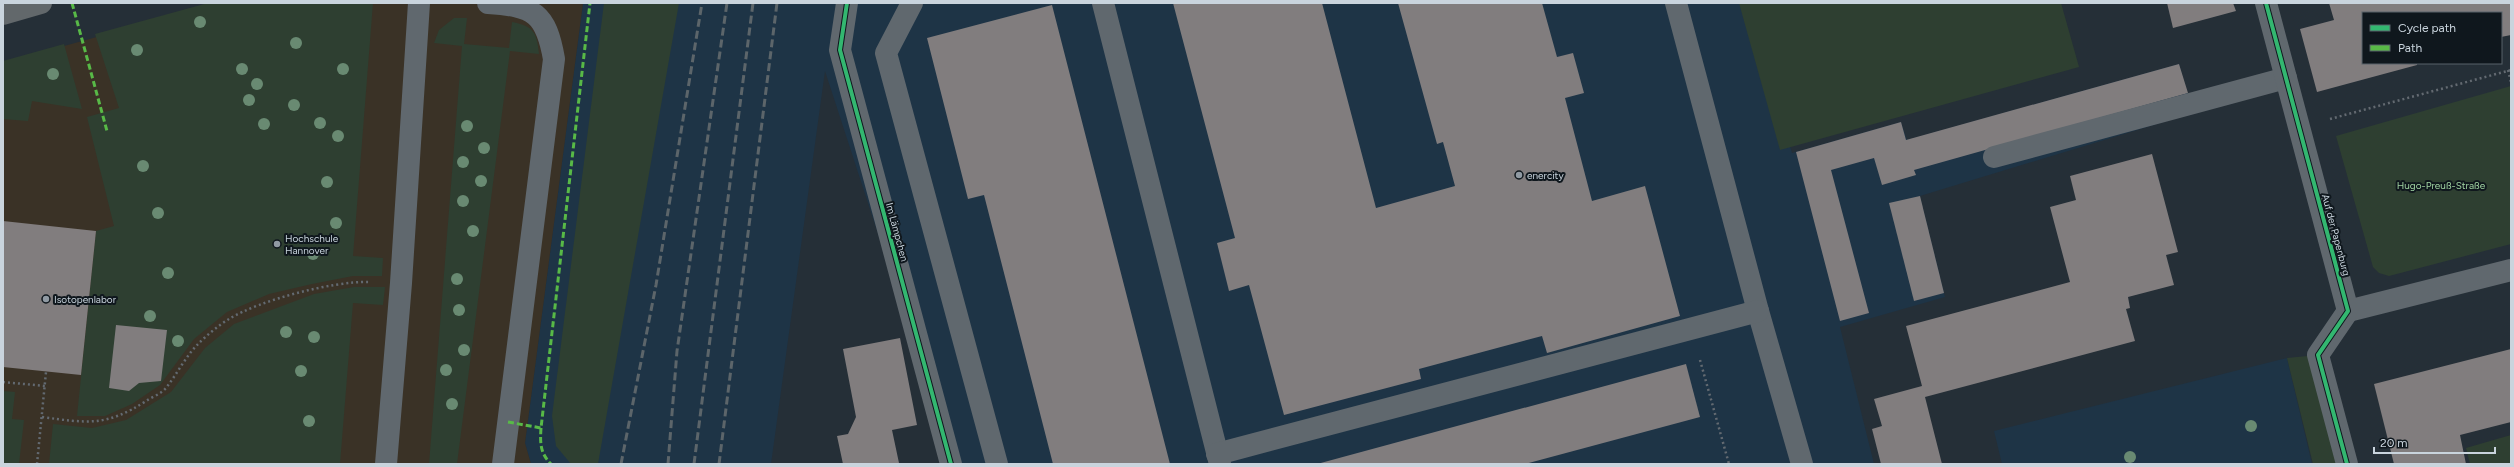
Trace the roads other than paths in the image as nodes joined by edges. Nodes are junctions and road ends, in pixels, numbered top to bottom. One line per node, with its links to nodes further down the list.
1 (41, 3): 9 (street)
2 (419, 3): 16 (street)
3 (488, 3): 17 (street)
4 (847, 3): 18 (street, Im Lämpchen)
5 (912, 3): 19 (street)
6 (1103, 3): 15 (street)
7 (1676, 3): 13 (street)
8 (2266, 3): 10 (street, Auf der Papenburg)
9 (3, 14)
10 (2286, 78): 11 (street); 14 (street, Auf der Papenburg)
11 (1994, 157)
12 (2511, 270): 14 (street)
13 (1758, 311): 15 (street); 20 (street)
14 (2348, 311): 21 (street)
15 (1218, 459)
16 (386, 464)
17 (503, 464)
18 (951, 464)
19 (997, 464)
20 (1802, 464)
21 (2347, 464)

